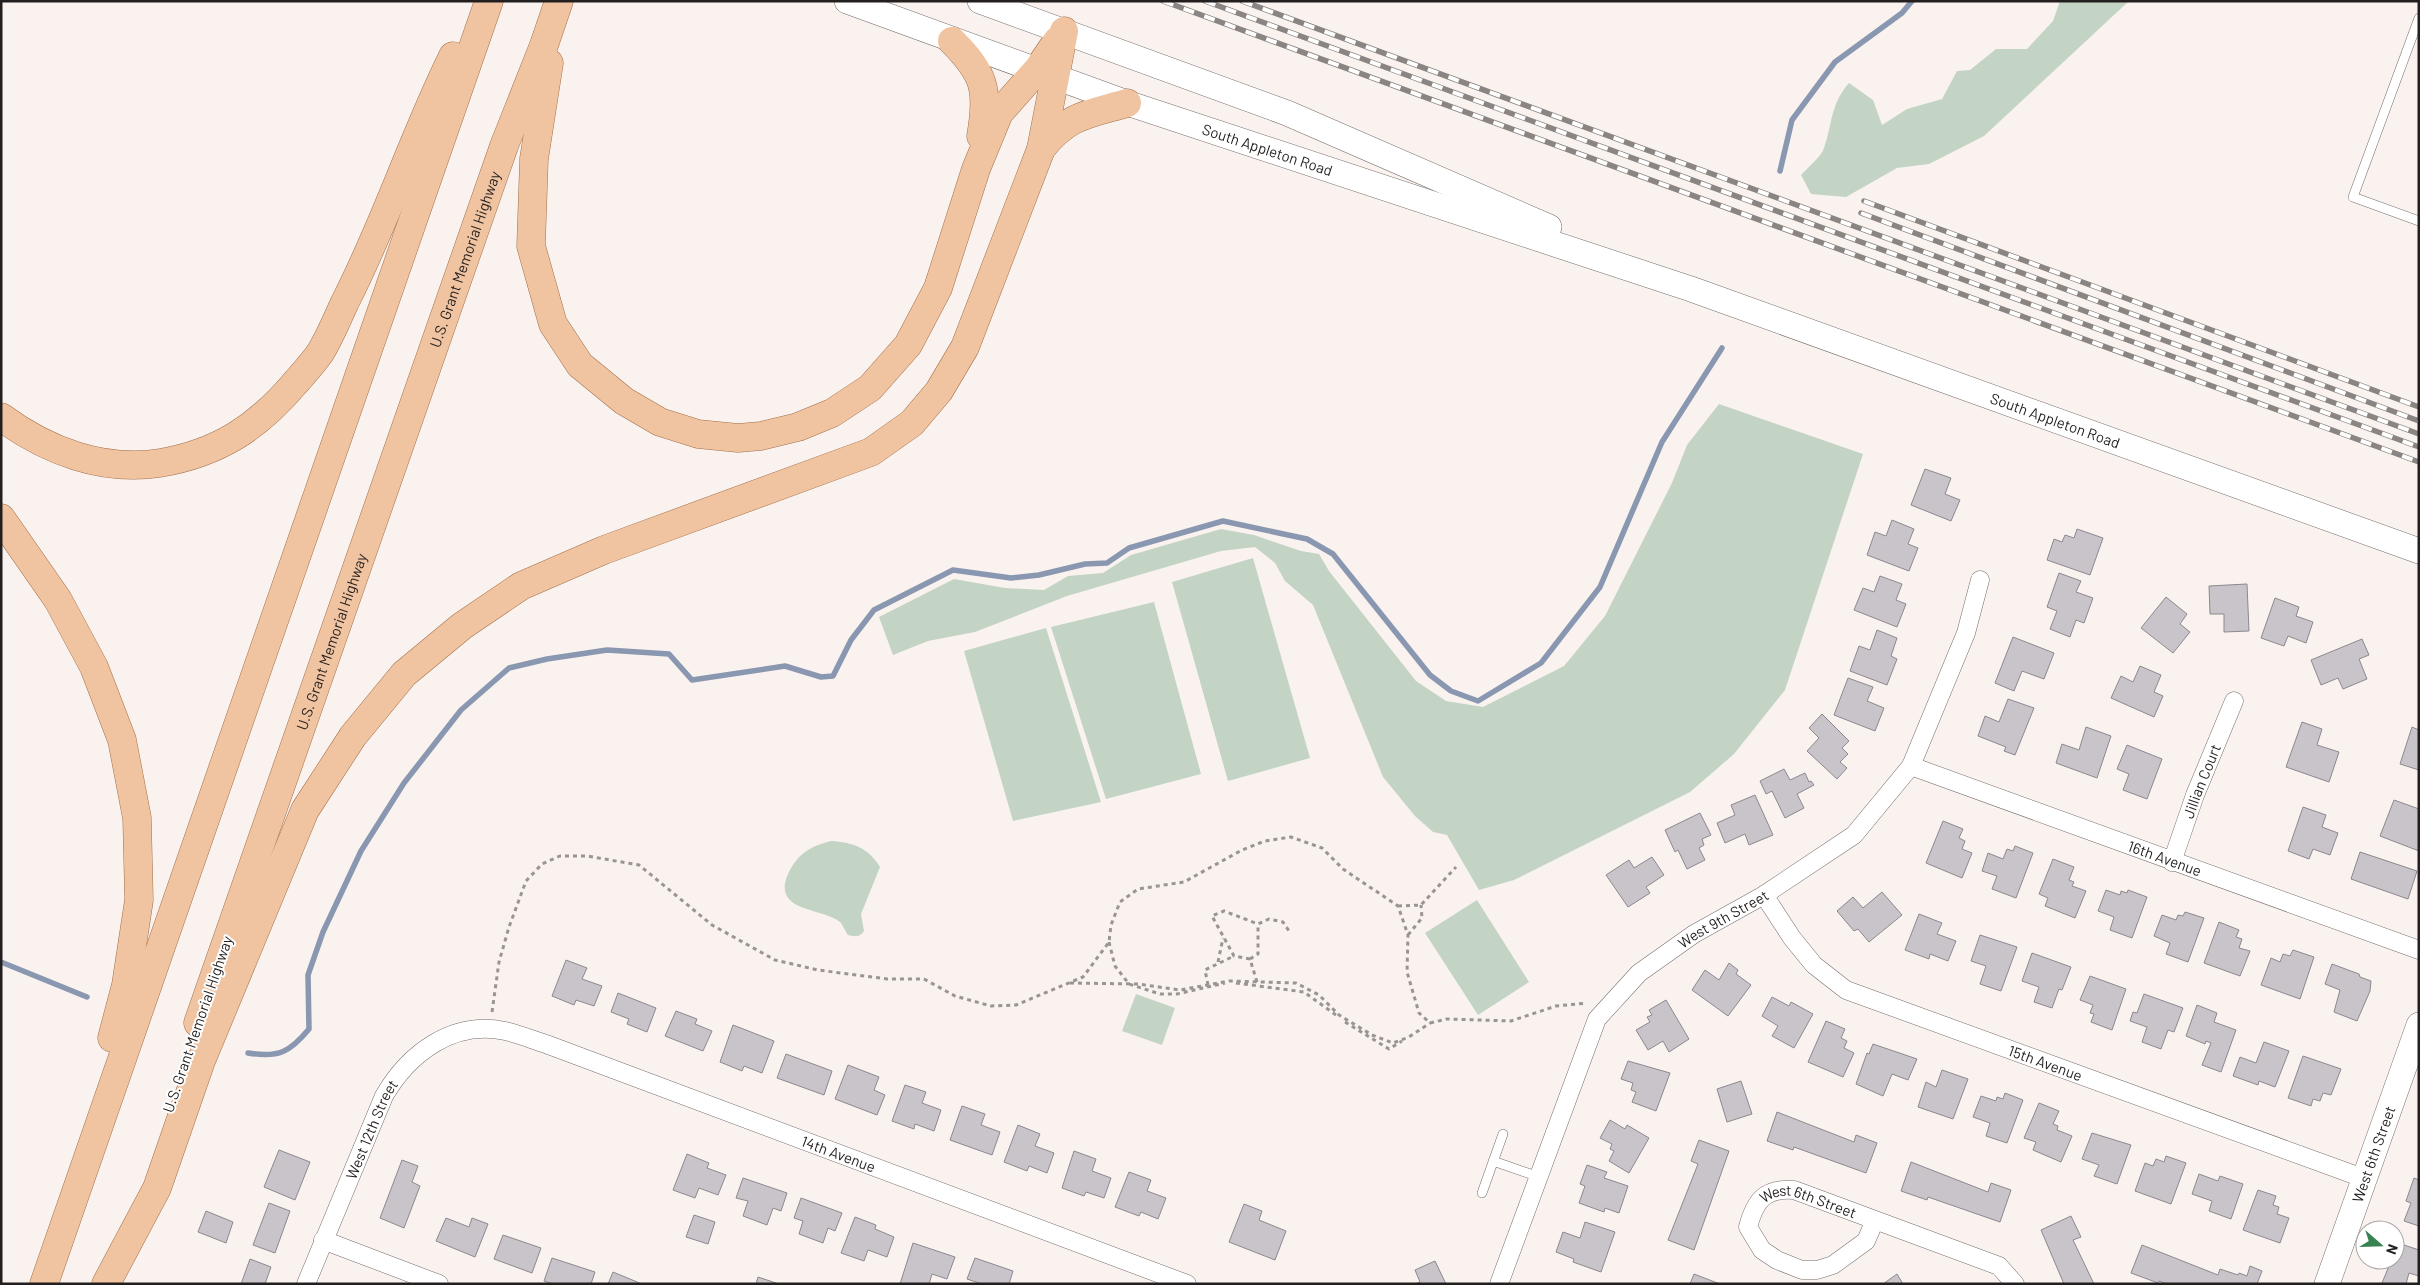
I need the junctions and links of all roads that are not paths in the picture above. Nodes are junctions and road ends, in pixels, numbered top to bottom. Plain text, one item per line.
1 (480, 1) edge
2 (489, 1) edge
3 (847, 1) edge
4 (980, 1) edge
5 (557, 7) edge
6 (2419, 18) edge
7 (2417, 30) edge
8 (1064, 31) junction
9 (952, 41) junction
10 (1047, 73) junction
11 (1127, 103) junction
12 (1041, 149) junction
13 (976, 169) junction
14 (2419, 221) edge
15 (1691, 289) junction
16 (1, 417) edge
17 (1, 518) edge
18 (2419, 551) edge
19 (1980, 580) dead end
20 (2234, 702) dead end
21 (1911, 766) junction
22 (2172, 862) junction
23 (1764, 895) junction
24 (2419, 950) edge
25 (2419, 1025) edge
26 (490, 1030) joint
27 (1503, 1134) dead end
28 (1493, 1161) junction
29 (1539, 1177) junction
30 (2363, 1178) junction
31 (1482, 1193) dead end
32 (1875, 1220) junction
33 (322, 1240) junction
34 (40, 1284) edge
35 (44, 1284) edge
36 (106, 1284) edge
37 (306, 1284) edge
38 (438, 1284) edge
39 (1187, 1284) edge
40 (1499, 1284) edge
41 (2015, 1284) edge
42 (2327, 1284) edge

1 - 16 main road
2 - 35 main road
3 - 9 main road, South Appleton Road
4 - 8 main road, South Appleton Road
5 - 13 main road
5 - 36 main road, U.S. Grant Memorial Highway
6 - 7 lane
7 - 14 lane
8 - 10 main road
8 - 15 main road, South Appleton Road
9 - 10 main road, South Appleton Road
9 - 13 main road
10 - 11 main road, South Appleton Road
10 - 12 main road
10 - 13 main road
11 - 12 main road
11 - 15 main road, South Appleton Road
12 - 36 main road
15 - 18 main road, South Appleton Road
17 - 34 main road
19 - 21 street, West 9th Street
20 - 22 street, Jillian Court
21 - 22 street, 16th Avenue
21 - 23 street, West 9th Street
22 - 24 street, 16th Avenue
23 - 29 street, West 9th Street
23 - 30 street, 15th Avenue
25 - 30 main road, West 6th Street
26 - 33 street, West 12th Street
26 - 39 street, 14th Avenue
27 - 28 lane
28 - 29 lane
28 - 31 lane
29 - 40 street, West 9th Street
30 - 42 main road, West 6th Street
32 - 32 street, West 6th Street
32 - 41 street, West 6th Street
33 - 37 street, West 12th Street
33 - 38 street

